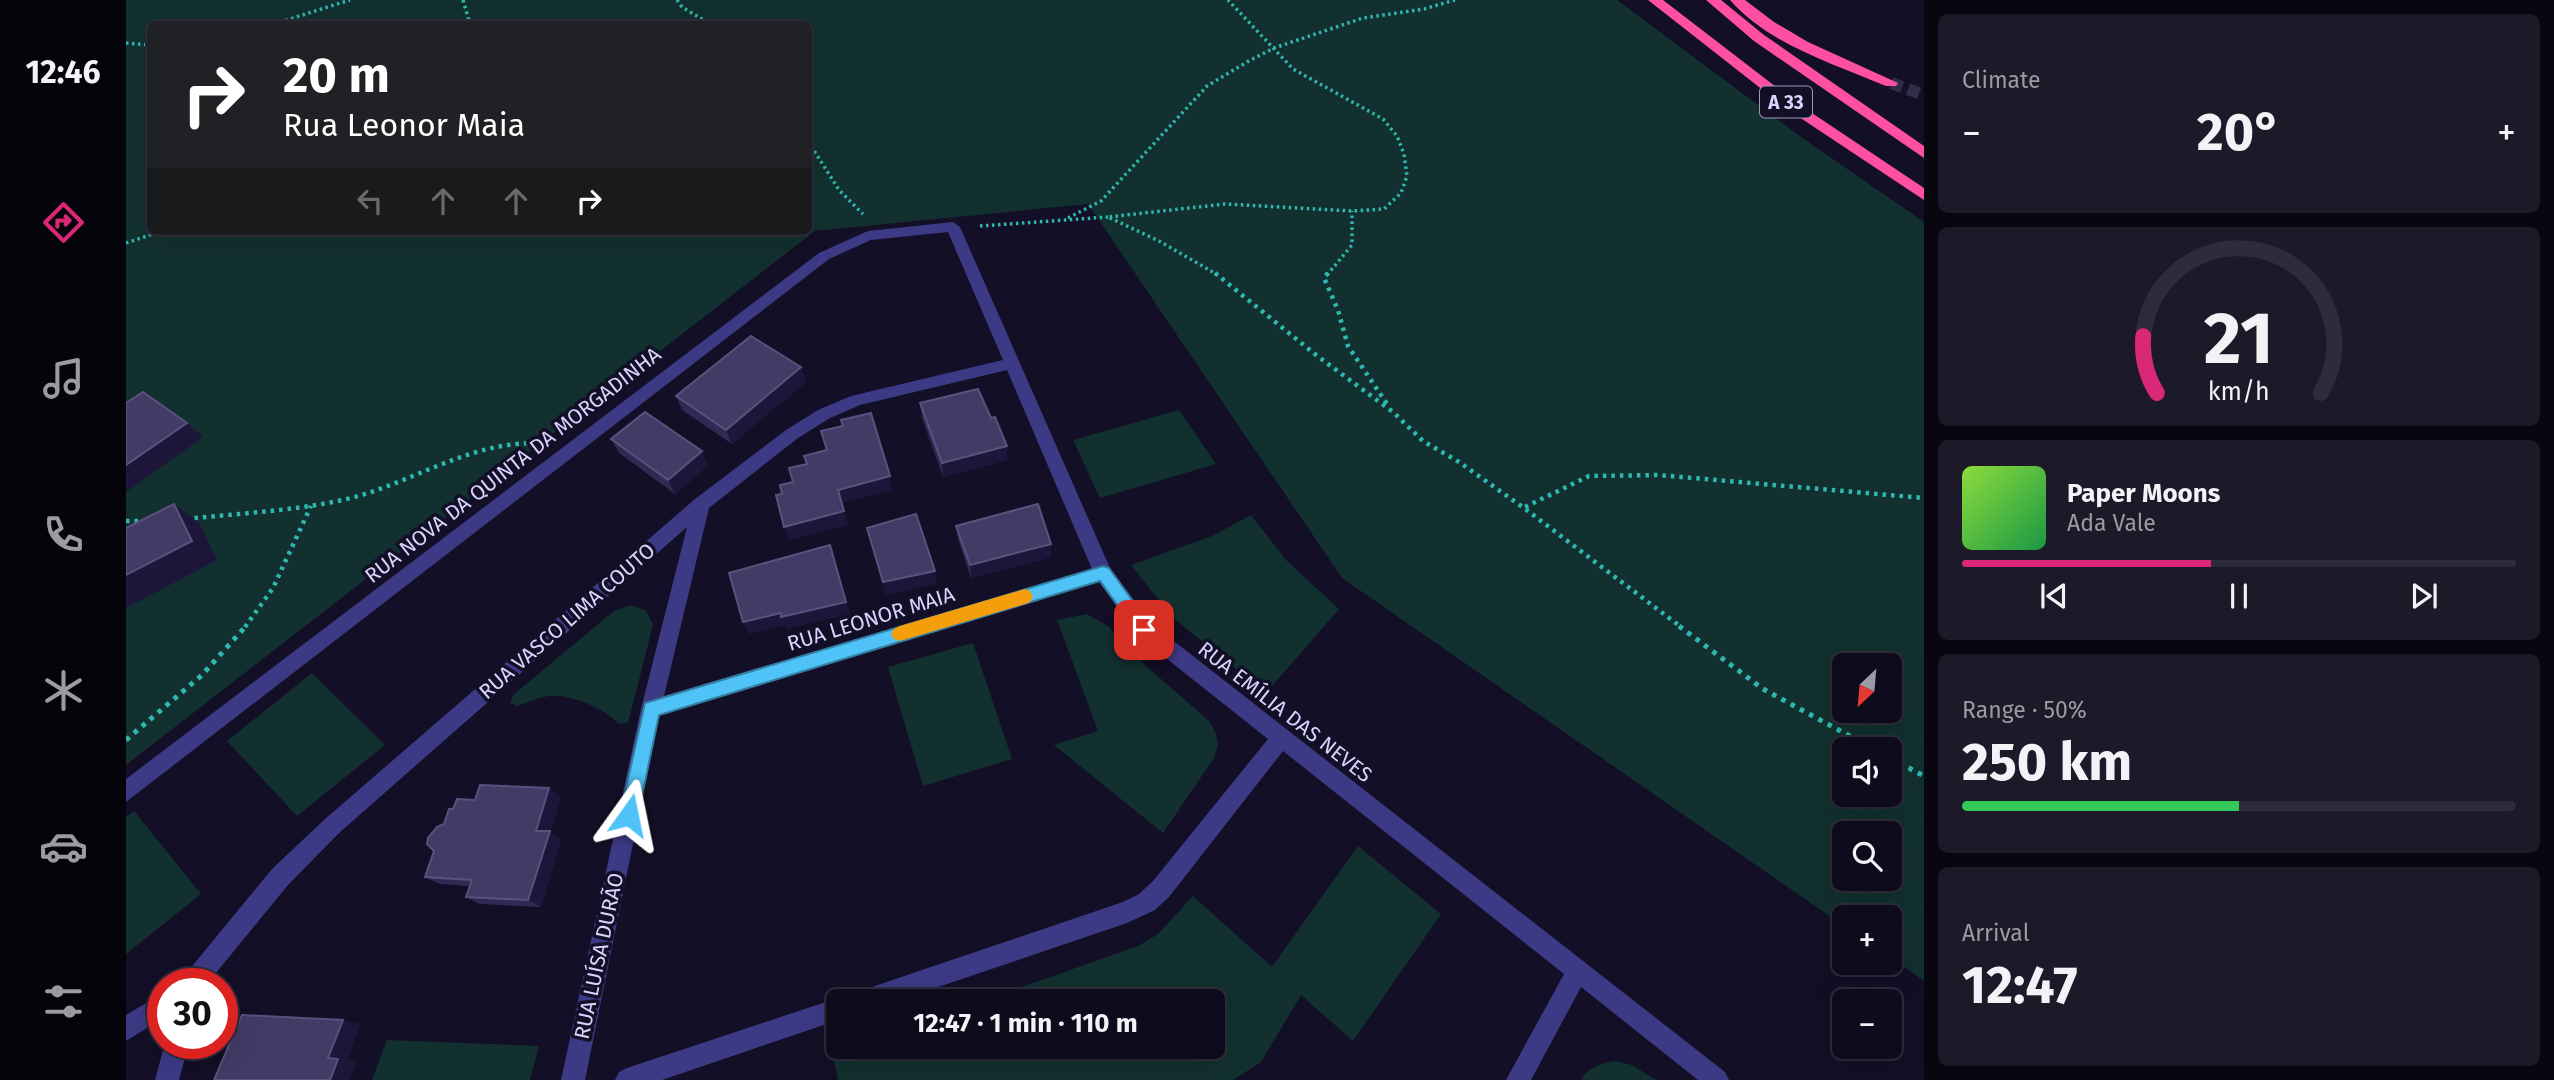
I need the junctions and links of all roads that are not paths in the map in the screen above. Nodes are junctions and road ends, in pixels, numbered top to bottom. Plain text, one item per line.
1 (1655, 0) edge
2 (1713, 0) edge
3 (1737, 0) edge
4 (1891, 83) tunnel mouth
5 (1924, 153) edge
6 (1924, 195) edge
7 (953, 227) joint
8 (1010, 364) junction
9 (701, 504) junction
10 (1103, 573) junction
11 (651, 709) junction
12 (1280, 738) junction
13 (126, 792) edge
14 (204, 968) edge
15 (1578, 971) junction
16 (898, 989) edge
17 (826, 1013) edge
18 (147, 1015) edge
19 (126, 1029) edge
20 (173, 1059) edge
21 (167, 1080) edge
22 (573, 1080) edge
23 (628, 1080) edge
24 (1517, 1080) edge
25 (1717, 1080) edge

1 - 6 highway, A 33
2 - 5 highway, A 33
3 - 4 highway
7 - 8 street, RUA EMÍLIA DAS NEVES
7 - 13 street, RUA NOVA DA QUINTA DA MORGADINHA
8 - 9 street, RUA VASCO LIMA COUTO
8 - 10 street, RUA EMÍLIA DAS NEVES
9 - 11 street, RUA LUÍSA DURÃO
9 - 14 street, RUA VASCO LIMA COUTO
10 - 11 street, RUA LEONOR MAIA
10 - 12 street, RUA EMÍLIA DAS NEVES
11 - 22 street, RUA LUÍSA DURÃO
12 - 15 street, RUA EMÍLIA DAS NEVES
12 - 16 street
15 - 24 street
15 - 25 street, RUA EMÍLIA DAS NEVES
17 - 23 street
18 - 19 street
20 - 21 street

